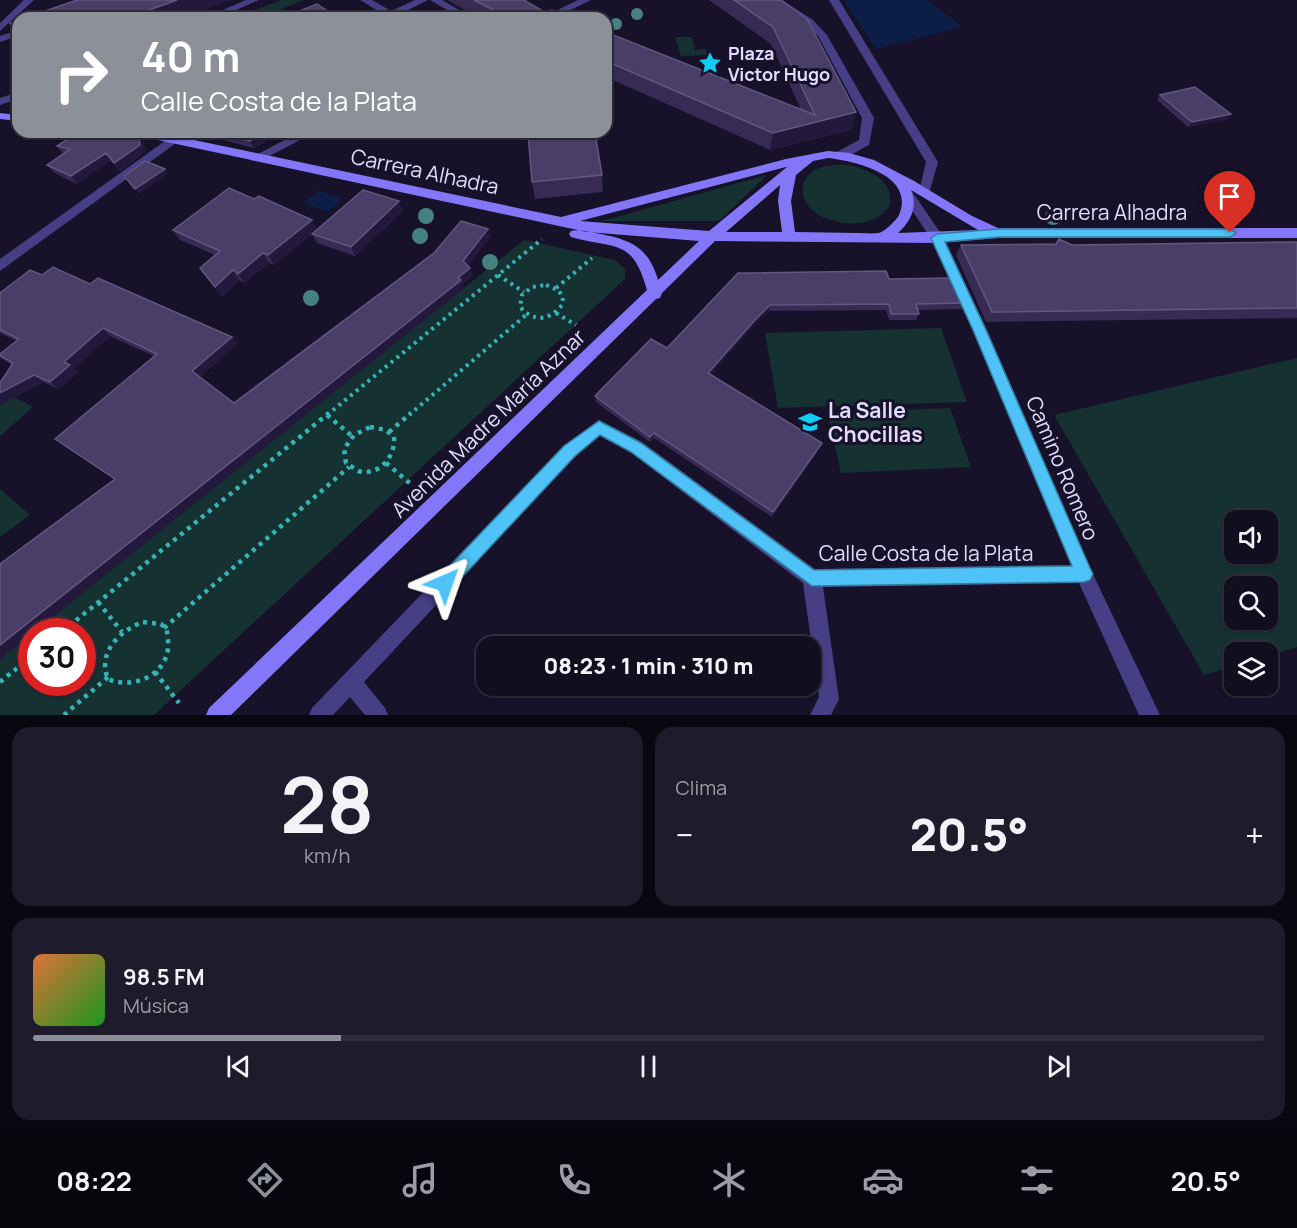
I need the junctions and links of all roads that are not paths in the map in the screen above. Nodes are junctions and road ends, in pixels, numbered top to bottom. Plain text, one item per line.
1 (29, 0) edge
2 (254, 0) edge
3 (365, 0) edge
4 (423, 0) edge
5 (435, 0) edge
6 (586, 0) edge
7 (775, 0) edge
8 (834, 0) edge
9 (17, 12) edge
10 (224, 12) edge
11 (383, 12) edge
12 (400, 12) edge
13 (457, 12) edge
14 (559, 12) edge
15 (12, 16) edge
16 (0, 28) edge
17 (164, 138) edge
18 (297, 138) edge
19 (172, 140) junction
20 (841, 155) junction
21 (256, 158) junction
22 (798, 164) junction
23 (893, 174) junction
24 (903, 187) junction
25 (925, 191) junction
26 (563, 221) junction
27 (999, 233) junction
28 (1297, 233) edge
29 (711, 237) junction
30 (790, 238) junction
31 (882, 238) junction
32 (937, 238) junction
33 (0, 266) edge
34 (655, 294) junction
35 (1084, 574) junction
36 (812, 578) junction
37 (351, 682) junction
38 (216, 715) edge
39 (320, 715) edge
40 (378, 715) edge
41 (820, 715) edge
42 (1150, 715) edge

1 - 9 street
2 - 10 street
3 - 11 street
4 - 12 street
5 - 13 street
6 - 14 street
7 - 20 street
8 - 25 street
15 - 16 street
17 - 19 street, Carrera Alhadra
18 - 21 street
19 - 21 street, Carrera Alhadra
19 - 33 street
20 - 22 street, Carrera Alhadra
20 - 23 street, Carrera Alhadra
21 - 26 street, Carrera Alhadra
22 - 26 street, Carrera Alhadra
22 - 29 street, Avenida Madre María Aznar
22 - 30 street
23 - 24 street, Carrera Alhadra
23 - 25 street, Carrera Alhadra
24 - 31 street
24 - 32 street, Camino Romero
25 - 27 street, Carrera Alhadra
26 - 29 street, Carrera Alhadra
26 - 34 street, Carrera Alhadra
27 - 28 street, Carrera Alhadra
27 - 32 street, Carrera Alhadra
29 - 30 street, Carrera Alhadra
29 - 34 street, Avenida Madre María Aznar
30 - 31 street, Carrera Alhadra
31 - 32 street, Carrera Alhadra
32 - 35 street, Camino Romero
34 - 38 street, Avenida Madre María Aznar
35 - 36 street, Calle Costa de la Plata
35 - 42 street, Camino Romero
36 - 37 street, Calle Costa de la Plata
36 - 41 street
37 - 39 street
37 - 40 street

